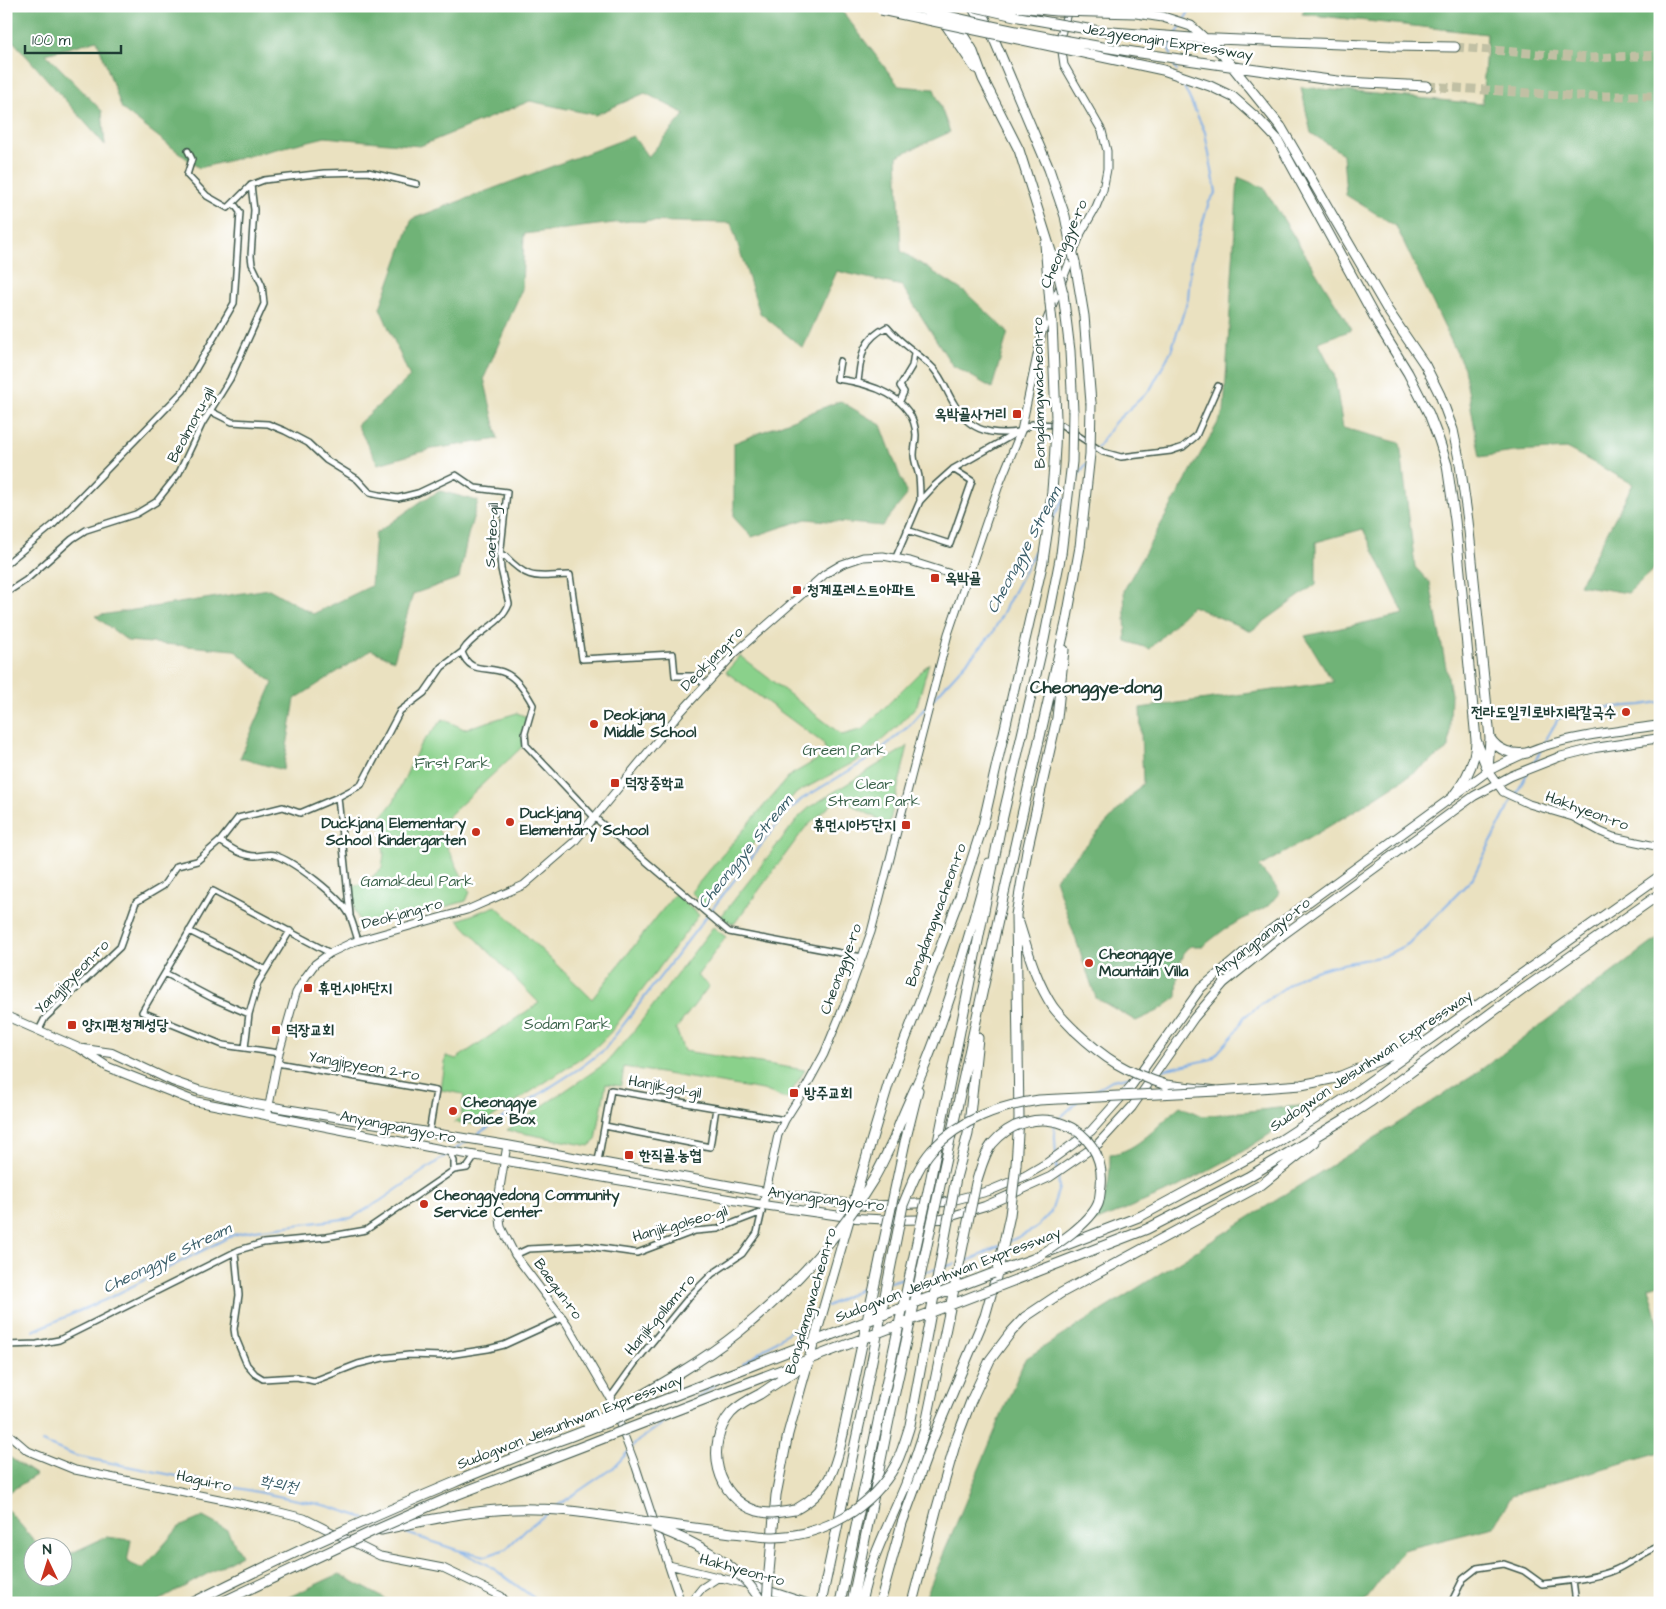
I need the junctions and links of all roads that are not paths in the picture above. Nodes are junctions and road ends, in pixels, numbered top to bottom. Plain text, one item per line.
1 (909, 6) edge
2 (933, 6) edge
3 (944, 6) edge
4 (972, 6) edge
5 (980, 6) edge
6 (1007, 6) edge
7 (1070, 6) edge
8 (877, 8) edge
9 (1455, 47) tunnel mouth
10 (1005, 65) junction
11 (983, 79) junction
12 (1427, 86) tunnel mouth
13 (188, 151) dead end
14 (417, 184) dead end
15 (251, 186) junction
16 (234, 204) junction
17 (1043, 224) junction
18 (914, 353) junction
19 (840, 361) dead end
20 (858, 382) junction
21 (1218, 386) dead end
22 (900, 402) junction
23 (210, 411) junction
24 (1059, 422) junction
25 (1021, 431) junction
26 (953, 469) junction
27 (920, 501) junction
28 (907, 530) junction
29 (500, 556) junction
30 (896, 557) junction
31 (6, 564) edge
32 (967, 579) junction
33 (6, 593) edge
34 (1066, 623) junction
35 (462, 652) junction
36 (706, 684) junction
37 (1660, 725) edge
38 (1490, 738) junction
39 (1660, 738) edge
40 (1476, 740) junction
41 (1530, 751) junction
42 (1488, 771) junction
43 (1496, 784) junction
44 (1454, 795) junction
45 (338, 798) junction
46 (594, 817) junction
47 (1001, 824) junction
48 (220, 841) junction
49 (1660, 847) edge
50 (1659, 876) edge
51 (1660, 894) edge
52 (350, 915) junction
53 (1016, 915) junction
54 (189, 931) junction
55 (290, 931) junction
56 (358, 940) junction
57 (330, 953) junction
58 (862, 957) junction
59 (266, 970) junction
60 (165, 973) junction
61 (983, 992) junction
62 (249, 1014) junction
63 (8, 1015) edge
64 (39, 1030) junction
65 (1432, 1038) junction
66 (245, 1048) junction
67 (81, 1049) junction
68 (279, 1053) junction
69 (277, 1063) junction
70 (924, 1068) junction
71 (1217, 1091) junction
72 (269, 1105) junction
73 (716, 1108) junction
74 (267, 1116) junction
75 (785, 1120) junction
76 (1343, 1120) junction
77 (604, 1126) junction
78 (429, 1133) junction
79 (507, 1145) junction
80 (449, 1150) junction
81 (475, 1155) junction
82 (504, 1160) junction
83 (598, 1161) junction
84 (454, 1170) junction
85 (765, 1192) junction
86 (762, 1209) junction
87 (235, 1252) junction
88 (516, 1255) junction
89 (1036, 1257) junction
90 (563, 1318) junction
91 (6, 1345) edge
92 (828, 1351) junction
93 (610, 1398) junction
94 (6, 1432) edge
95 (558, 1441) junction
96 (641, 1521) junction
97 (371, 1532) junction
98 (1660, 1546) edge
99 (669, 1565) junction
100 (719, 1577) junction
101 (1573, 1580) junction
102 (852, 1600) edge
103 (192, 1603) edge
104 (220, 1603) edge
105 (507, 1603) edge
106 (681, 1603) edge
107 (690, 1603) edge
108 (762, 1603) edge
109 (767, 1603) edge
110 (808, 1603) edge
111 (820, 1603) edge
112 (840, 1603) edge
113 (861, 1603) edge
114 (880, 1603) edge
115 (912, 1603) edge
116 (1451, 1603) edge
117 (1576, 1603) edge

1 - 12 highway, Je2gyeongin Expressway, bridge
2 - 11 highway, Bongdamgwacheon-ro
3 - 11 highway, Bongdamgwacheon-ro
4 - 9 highway, Je2gyeongin Expressway, bridge
4 - 10 highway
5 - 10 highway
6 - 38 highway, bridge
7 - 25 street, Cheonggye-ro
8 - 40 highway, bridge
10 - 34 highway, bridge
11 - 17 highway, Bongdamgwacheon-ro
13 - 16 street
14 - 15 street
15 - 16 street
15 - 23 street, Beolmoru-gil
16 - 31 street
17 - 24 highway, Bongdamgwacheon-ro, bridge
17 - 47 highway, Bongdamgwacheon-ro, bridge
18 - 20 street
18 - 22 street
18 - 25 street
19 - 20 street
20 - 22 street
21 - 24 street, bridge
22 - 27 street
23 - 29 street, Saeteo-gil
23 - 33 street, Beolmoru-gil
24 - 25 street
24 - 109 highway, Bongdamgwacheon-ro, bridge
25 - 26 street
25 - 32 street, Cheonggye-ro
26 - 27 street
26 - 28 street
27 - 28 street
28 - 30 street
29 - 35 street, Saeteo-gil
29 - 36 street
30 - 32 street, Deokjang-ro
30 - 36 street, Deokjang-ro
32 - 58 street, Cheonggye-ro
34 - 53 highway
34 - 61 highway
35 - 45 street, Saeteo-gil
35 - 46 street
36 - 46 street, Deokjang-ro
37 - 41 main road, Anyangpangyo-ro
38 - 41 highway
38 - 42 highway
39 - 43 main road, Anyangpangyo-ro
40 - 42 highway
40 - 44 highway
41 - 42 main road, Anyangpangyo-ro
42 - 43 street, Hakhyeon-ro
42 - 44 main road, Anyangpangyo-ro
43 - 49 street, Hakhyeon-ro
43 - 86 main road, Anyangpangyo-ro
44 - 85 main road, Anyangpangyo-ro
45 - 48 street, Yangjipyeon-ro
45 - 52 street
46 - 56 street, Deokjang-ro
46 - 58 street
47 - 70 highway
47 - 112 highway, Bongdamgwacheon-ro, bridge
48 - 52 street
48 - 64 street, Yangjipyeon-ro
50 - 65 highway, Sudogwon Je1sunhwan Expressway
51 - 76 highway, Sudogwon Je1sunhwan Expressway
52 - 56 street
53 - 71 highway, bridge
53 - 114 highway, bridge
54 - 55 street
54 - 59 street
54 - 60 street
55 - 57 street
55 - 59 street
56 - 57 street, Deokjang-ro
57 - 68 street, Deokjang-ro
58 - 75 street, Cheonggye-ro
59 - 62 street
60 - 62 street
60 - 66 street
61 - 96 highway, bridge
61 - 102 highway, bridge
62 - 66 street
63 - 64 main road, Anyangpangyo-ro
64 - 67 main road, Anyangpangyo-ro
65 - 71 highway
65 - 89 highway, Sudogwon Je1sunhwan Expressway, bridge
66 - 68 street
67 - 72 main road, Anyangpangyo-ro
67 - 74 main road, Anyangpangyo-ro
68 - 69 street, Deokjang-ro
69 - 72 street, Deokjang-ro
69 - 78 street, Yangjipyeon 2-ro
70 - 92 highway, bridge
70 - 95 highway, bridge
71 - 111 highway, bridge
72 - 74 street, Deokjang-ro
72 - 78 main road, Anyangpangyo-ro
73 - 75 street, Hanjikgol-gil
73 - 77 street, Hanjikgol-gil
73 - 77 street
74 - 80 main road, Anyangpangyo-ro
75 - 85 street, Cheonggye-ro
76 - 92 highway, Sudogwon Je1sunhwan Expressway, bridge
76 - 115 highway
77 - 83 street, Hanjikgol-gil
78 - 79 main road, Anyangpangyo-ro
79 - 82 street, Baegun-ro
79 - 83 main road, Anyangpangyo-ro
80 - 81 main road, Anyangpangyo-ro
80 - 84 street
81 - 82 main road, Anyangpangyo-ro
81 - 84 street
82 - 86 main road, Anyangpangyo-ro
82 - 88 street, Baegun-ro
83 - 85 main road, Anyangpangyo-ro
84 - 87 street
85 - 86 street, Cheonggye-ro
86 - 88 street, Hanjikgolseo-gil
86 - 93 street, Hanjikgollam-ro
87 - 90 street
87 - 91 street
88 - 90 street, Baegun-ro
89 - 95 highway, Sudogwon Je1sunhwan Expressway, bridge
89 - 113 highway, bridge
90 - 93 street, Baegun-ro
92 - 97 highway, Sudogwon Je1sunhwan Expressway, bridge
93 - 99 street, Baegun-ro
94 - 105 street, Hagui-ro
95 - 103 highway, Sudogwon Je1sunhwan Expressway, bridge
96 - 97 highway, bridge
96 - 108 highway, bridge
97 - 104 highway, Sudogwon Je1sunhwan Expressway, bridge
98 - 101 street
99 - 100 street, Hakhyeon-ro
99 - 106 street
100 - 107 street
100 - 110 street, Hakhyeon-ro
101 - 116 street
101 - 117 street

